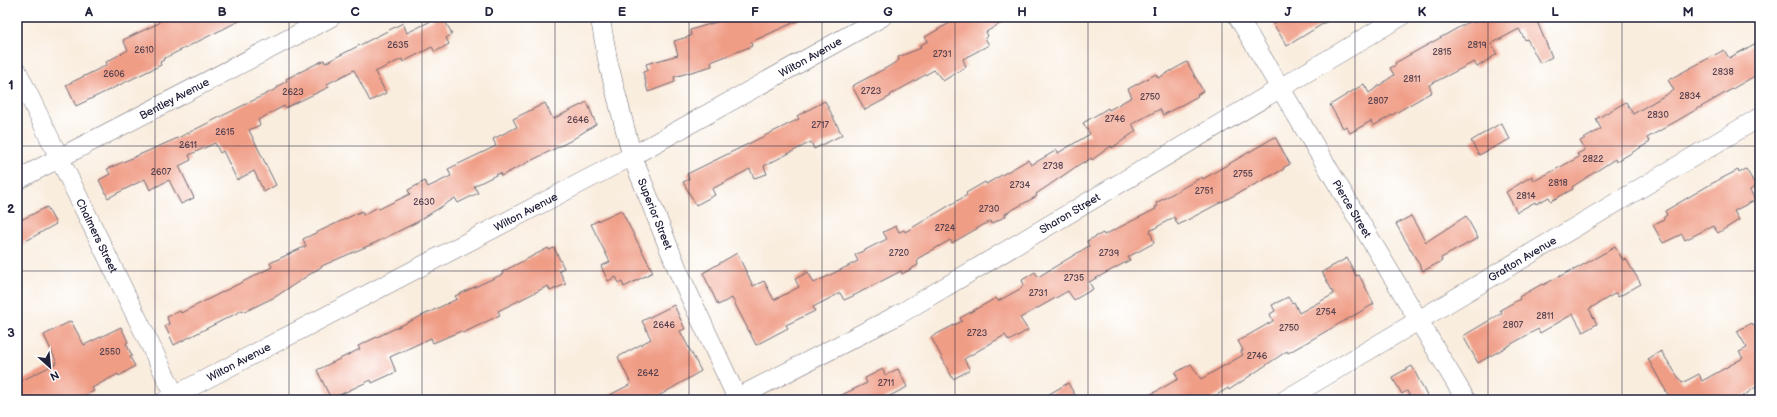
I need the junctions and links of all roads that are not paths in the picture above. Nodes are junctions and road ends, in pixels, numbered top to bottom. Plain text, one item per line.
1 (331, 17) edge
2 (600, 17) edge
3 (882, 17) edge
4 (1238, 17) edge
5 (1400, 17) edge
6 (17, 71) edge
7 (1280, 88) junction
8 (1760, 117) edge
9 (632, 156) junction
10 (59, 158) junction
11 (17, 180) edge
12 (1419, 321) junction
13 (172, 398) edge
14 (736, 399) edge
15 (1285, 400) edge
16 (1466, 400) edge

1 - 10 street, Bentley Avenue
2 - 9 street, Superior Street
3 - 9 street, Wilton Avenue
4 - 7 street, Pierce Street
5 - 7 street, Sharon Street
6 - 10 street, Chalmers Street
7 - 12 street, Pierce Street
7 - 14 street, Sharon Street
8 - 12 street, Grafton Avenue
9 - 13 street, Wilton Avenue
9 - 14 street, Superior Street
10 - 11 street, Bentley Avenue
10 - 13 street, Chalmers Street
12 - 15 street, Grafton Avenue
12 - 16 street, Pierce Street

